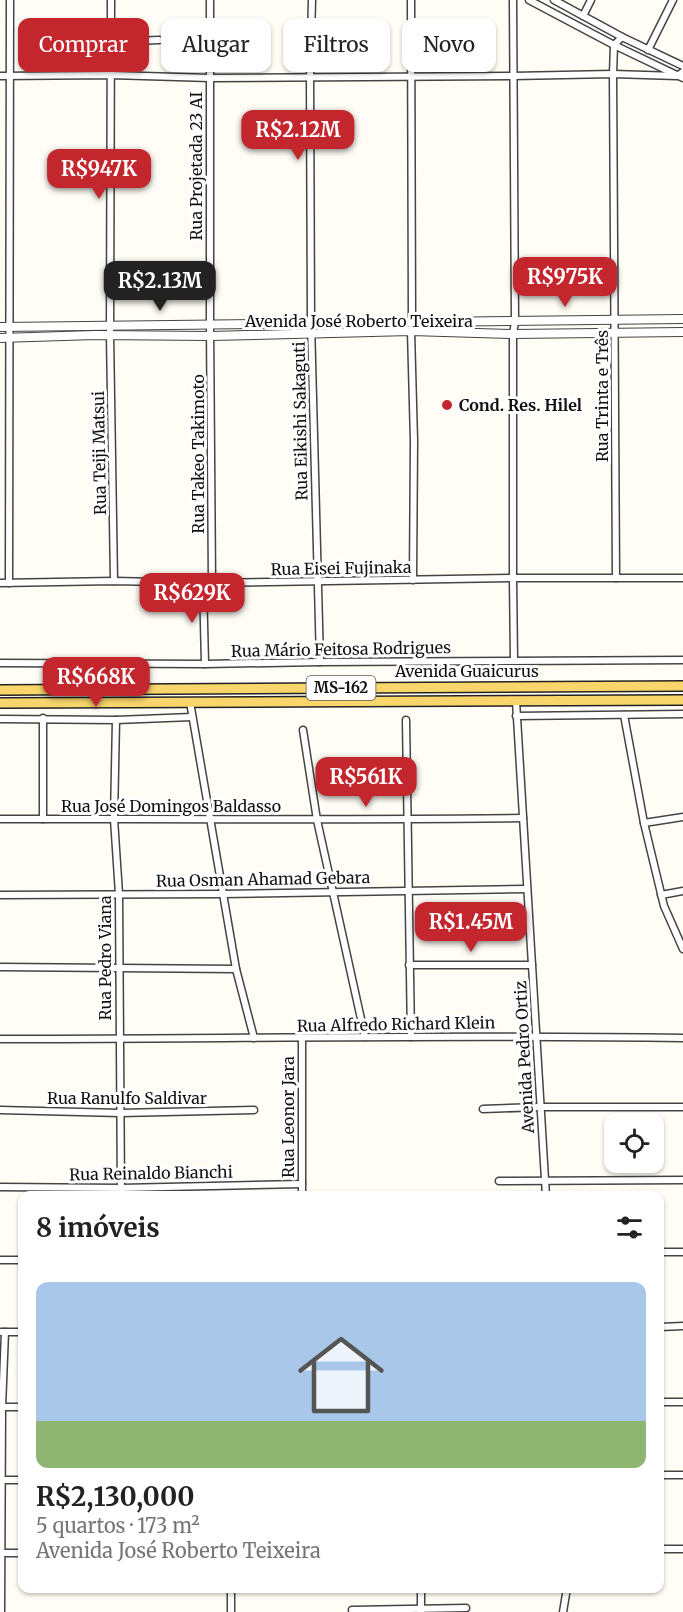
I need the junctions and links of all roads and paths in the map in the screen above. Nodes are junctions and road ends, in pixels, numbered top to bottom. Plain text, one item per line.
1 (10, 0) edge
2 (111, 0) edge
3 (210, 0) edge
4 (312, 0) edge
5 (411, 0) edge
6 (513, 0) edge
7 (529, 0) edge
8 (554, 0) edge
9 (591, 0) edge
10 (673, 0) edge
11 (583, 16) junction
12 (111, 18) edge
13 (622, 37) junction
14 (149, 40) edge
15 (159, 40) dead end
16 (614, 45) junction
17 (648, 50) junction
18 (683, 66) edge
19 (613, 74) junction
20 (111, 75) junction
21 (681, 75) edge
22 (0, 76) edge
23 (10, 76) junction
24 (412, 76) junction
25 (513, 76) junction
26 (310, 77) junction
27 (210, 78) junction
28 (683, 319) edge
29 (616, 320) junction
30 (515, 322) junction
31 (311, 323) junction
32 (111, 325) junction
33 (210, 325) junction
34 (0, 327) edge
35 (10, 327) junction
36 (411, 327) junction
37 (683, 332) edge
38 (616, 333) junction
39 (312, 334) junction
40 (513, 334) junction
41 (110, 335) junction
42 (211, 336) junction
43 (0, 338) edge
44 (10, 338) junction
45 (513, 578) junction
46 (616, 578) junction
47 (683, 578) edge
48 (413, 580) junction
49 (114, 581) junction
50 (316, 582) junction
51 (0, 583) edge
52 (203, 583) junction
53 (212, 583) junction
54 (9, 584) junction
55 (683, 660) edge
56 (514, 661) junction
57 (320, 662) junction
58 (0, 663) edge
59 (206, 664) junction
60 (683, 686) edge
61 (0, 690) edge
62 (683, 700) edge
63 (516, 701) junction
64 (190, 702) junction
65 (0, 703) edge
66 (683, 714) edge
67 (624, 715) junction
68 (516, 716) junction
69 (192, 717) junction
70 (43, 718) junction
71 (0, 719) edge
72 (116, 720) junction
73 (406, 720) dead end
74 (303, 730) dead end
75 (683, 817) edge
76 (210, 818) junction
77 (523, 818) junction
78 (0, 819) edge
79 (43, 819) junction
80 (114, 819) junction
81 (407, 819) junction
82 (317, 820) junction
83 (644, 823) junction
84 (527, 888) junction
85 (408, 891) junction
86 (683, 891) edge
87 (332, 892) junction
88 (118, 894) junction
89 (222, 894) junction
90 (0, 895) edge
91 (661, 895) junction
92 (683, 949) edge
93 (409, 965) junction
94 (532, 965) junction
95 (119, 967) junction
96 (0, 968) edge
97 (236, 969) junction
98 (536, 1035) junction
99 (365, 1037) junction
100 (411, 1037) junction
101 (254, 1038) junction
102 (302, 1038) junction
103 (683, 1038) edge
104 (0, 1039) edge
105 (119, 1039) junction
106 (540, 1107) junction
107 (683, 1107) edge
108 (483, 1109) dead end
109 (0, 1110) edge
110 (254, 1110) dead end
111 (120, 1113) junction
112 (683, 1180) edge
113 (499, 1181) dead end
114 (545, 1181) junction
115 (302, 1184) junction
116 (0, 1187) edge
117 (97, 1191) edge
118 (121, 1191) edge
119 (144, 1191) edge
120 (302, 1191) edge
121 (546, 1191) edge
122 (664, 1252) edge
123 (683, 1252) edge
124 (0, 1260) edge
125 (18, 1260) edge
126 (683, 1326) edge
127 (664, 1327) edge
128 (2, 1332) edge
129 (18, 1332) edge
130 (664, 1402) edge
131 (683, 1402) edge
132 (1, 1407) edge
133 (18, 1407) edge
134 (664, 1475) edge
135 (683, 1475) edge
136 (1, 1480) edge
137 (18, 1480) edge
138 (664, 1549) edge
139 (683, 1549) edge
140 (1, 1552) edge
141 (18, 1553) edge
142 (231, 1593) edge
143 (421, 1593) edge
144 (566, 1593) edge
145 (466, 1608) dead end
146 (352, 1610) dead end
147 (421, 1610) edge
148 (1, 1612) edge
149 (231, 1612) edge
150 (563, 1612) edge

1 - 23 street
2 - 12 street, Rua Teiji Matsui
3 - 27 street, Rua Projetada 23 AI
4 - 26 street, Rua Eikishi Sakaguti
5 - 24 street
6 - 25 street
7 - 16 street
8 - 11 street
9 - 11 street
10 - 17 street
11 - 13 street
13 - 16 street
13 - 17 street
14 - 15 street
16 - 19 street, Rua Trinta e Três
16 - 21 street
17 - 18 street
19 - 21 street
19 - 25 street
19 - 29 street, Rua Trinta e Três
20 - 23 street
20 - 27 street
20 - 32 street, Rua Teiji Matsui
22 - 23 street
23 - 35 street
24 - 25 street
24 - 26 street
24 - 36 street
25 - 30 street
26 - 27 street
26 - 31 street, Rua Eikishi Sakaguti
27 - 33 street, Rua Projetada 23 AI
28 - 29 street, Avenida José Roberto Teixeira
29 - 30 street, Avenida José Roberto Teixeira
29 - 38 street, Rua Trinta e Três
30 - 36 street, Avenida José Roberto Teixeira
30 - 40 street
31 - 33 street, Avenida José Roberto Teixeira
31 - 36 street, Avenida José Roberto Teixeira
31 - 39 street, Rua Eikishi Sakaguti
32 - 33 street, Avenida José Roberto Teixeira
32 - 35 street, Avenida José Roberto Teixeira
32 - 41 street, Rua Teiji Matsui
33 - 42 street, Rua Takeo Takimoto
34 - 35 street, Avenida José Roberto Teixeira
35 - 44 street
36 - 39 street, Avenida José Roberto Teixeira
36 - 40 street, Avenida José Roberto Teixeira
36 - 48 street
37 - 38 street, Avenida José Roberto Teixeira
38 - 40 street, Avenida José Roberto Teixeira
38 - 46 street, Rua Trinta e Três
39 - 42 street, Avenida José Roberto Teixeira
39 - 50 street, Rua Eikishi Sakaguti
40 - 45 street
41 - 42 street, Avenida José Roberto Teixeira
41 - 44 street, Avenida José Roberto Teixeira
41 - 49 street, Rua Teiji Matsui
42 - 53 street, Rua Takeo Takimoto
43 - 44 street, Avenida José Roberto Teixeira
44 - 54 street
45 - 46 street, Rua Eisei Fujinaka
45 - 48 street, Rua Eisei Fujinaka
45 - 56 street
46 - 47 street, Rua Eisei Fujinaka
48 - 50 street, Rua Eisei Fujinaka
49 - 52 street, Rua Eisei Fujinaka
49 - 54 street, Rua Eisei Fujinaka
50 - 53 street, Rua Eisei Fujinaka
50 - 57 street, Rua Eikishi Sakaguti
51 - 54 street, Rua Eisei Fujinaka
52 - 53 street, Rua Eisei Fujinaka
52 - 59 street
55 - 56 street, Rua Mário Feitosa Rodrigues
56 - 57 street, Rua Mário Feitosa Rodrigues
57 - 59 street, Rua Mário Feitosa Rodrigues
58 - 59 street, Rua Mário Feitosa Rodrigues
60 - 61 main road, Avenida Guaicurus / MS-162
62 - 63 main road, Avenida Guaicurus / MS-162
63 - 64 main road, Avenida Guaicurus / MS-162
63 - 68 street, Avenida Pedro Ortiz
64 - 65 main road, Avenida Guaicurus / MS-162
64 - 69 street
66 - 67 street
67 - 68 street
67 - 83 street
68 - 77 street, Avenida Pedro Ortiz
69 - 72 street
69 - 76 street
70 - 71 street
70 - 72 street
70 - 79 street
72 - 80 street, Rua Pedro Viana
73 - 81 street
74 - 82 street
75 - 83 street
76 - 80 street, Rua José Domingos Baldasso
76 - 82 street, Rua José Domingos Baldasso
76 - 89 street
77 - 81 street, Rua José Domingos Baldasso
77 - 84 street, Avenida Pedro Ortiz
78 - 79 street, Rua José Domingos Baldasso
79 - 80 street, Rua José Domingos Baldasso
80 - 88 street, Rua Pedro Viana
81 - 82 street, Rua José Domingos Baldasso
81 - 85 street
82 - 87 street
83 - 91 street
84 - 85 street, Rua Osman Ahamad Gebara
84 - 94 street, Avenida Pedro Ortiz
85 - 87 street, Rua Osman Ahamad Gebara
85 - 93 street
86 - 91 street
87 - 89 street, Rua Osman Ahamad Gebara
87 - 99 street
88 - 89 street, Rua Osman Ahamad Gebara
88 - 90 street, Rua Osman Ahamad Gebara
88 - 95 street, Rua Pedro Viana
89 - 97 street
91 - 92 street
93 - 94 street
93 - 100 street
94 - 98 street, Avenida Pedro Ortiz
95 - 96 street
95 - 97 street
95 - 105 street, Rua Pedro Viana
97 - 101 street
98 - 100 street, Rua Alfredo Richard Klein
98 - 103 street, Rua Alfredo Richard Klein
98 - 106 street, Avenida Pedro Ortiz
99 - 100 street, Rua Alfredo Richard Klein
99 - 102 street, Rua Alfredo Richard Klein
101 - 102 street, Rua Alfredo Richard Klein
101 - 105 street, Rua Alfredo Richard Klein
102 - 115 street, Rua Leonor Jara
104 - 105 street
105 - 111 street, Rua Pedro Viana
106 - 107 street
106 - 108 street
106 - 114 street, Avenida Pedro Ortiz
109 - 111 street, Rua Ranulfo Saldivar
110 - 111 street, Rua Ranulfo Saldivar
111 - 118 street, Rua Pedro Viana
112 - 114 street
113 - 114 street
114 - 121 street, Avenida Pedro Ortiz
115 - 119 street, Rua Reinaldo Bianchi
115 - 120 street, Rua Leonor Jara
116 - 117 street, Rua Reinaldo Bianchi
122 - 123 street
124 - 125 street
126 - 127 street
128 - 129 street
128 - 132 street
130 - 131 street
132 - 133 street
132 - 136 street
134 - 135 street
136 - 137 street
136 - 140 street
138 - 139 street
140 - 141 street
140 - 148 street
142 - 149 street
143 - 147 street
144 - 150 street
145 - 147 street
146 - 147 street

